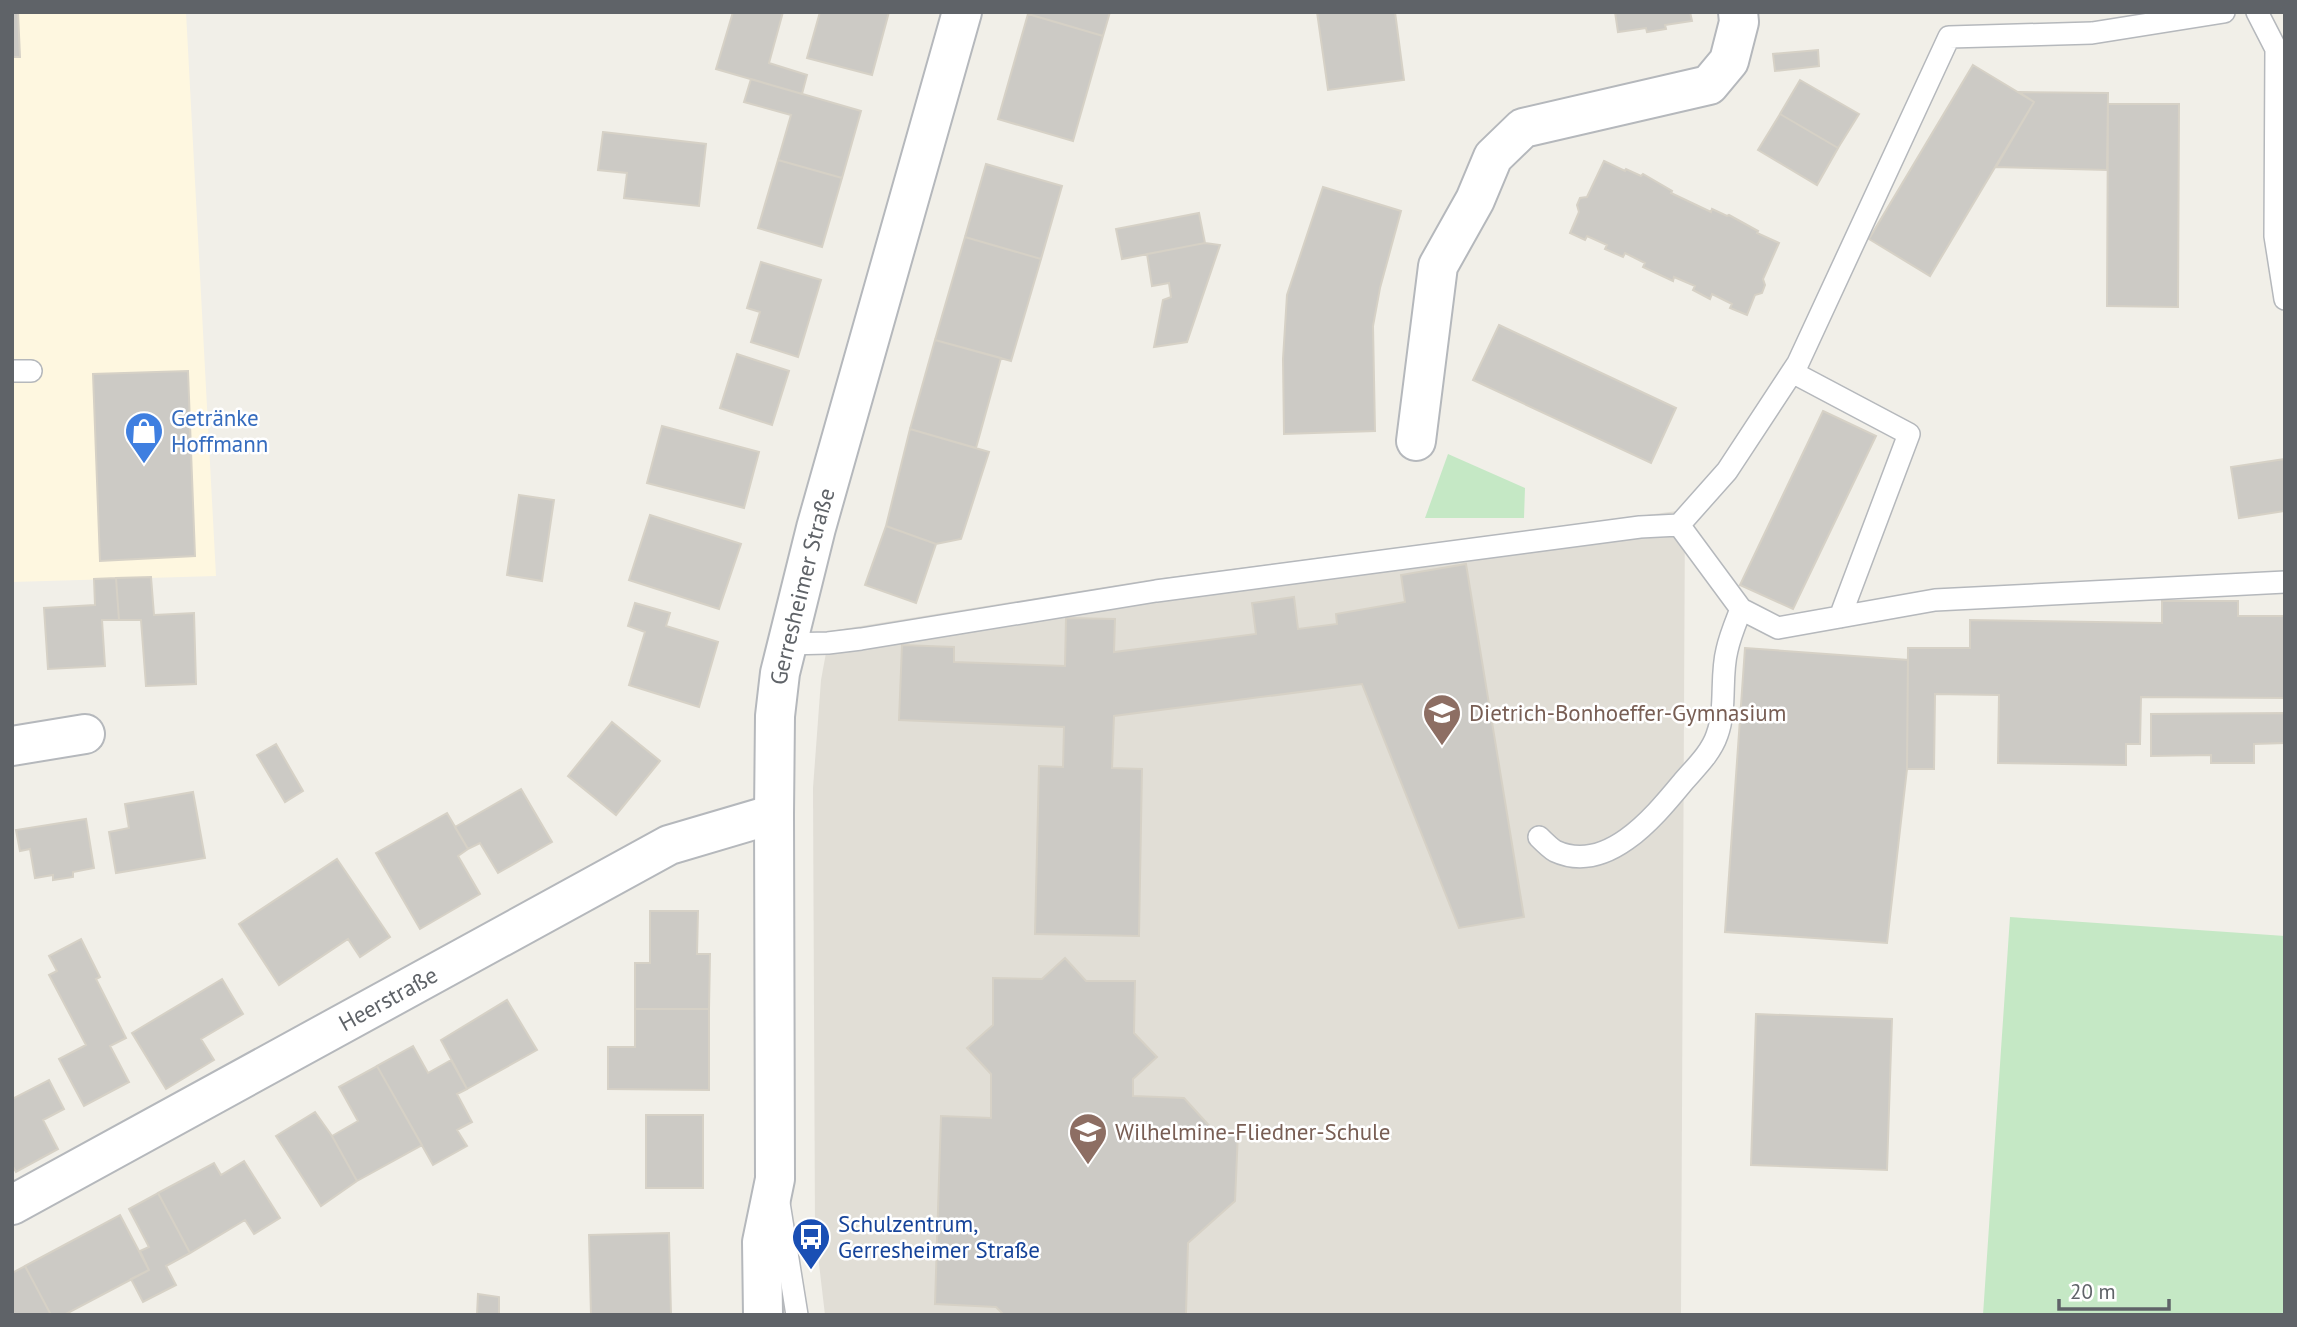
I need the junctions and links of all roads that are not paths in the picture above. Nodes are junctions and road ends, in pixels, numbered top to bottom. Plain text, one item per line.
1 (962, 12) edge
2 (1738, 12) edge
3 (2224, 12) edge
4 (2257, 12) edge
5 (2285, 299) edge
6 (1792, 372) junction
7 (1416, 441) dead end
8 (1679, 525) junction
9 (2285, 582) edge
10 (1741, 609) junction
11 (1840, 617) junction
12 (786, 643) junction
13 (85, 734) dead end
14 (12, 746) edge
15 (774, 814) junction
16 (1539, 837) dead end
17 (775, 1179) junction
18 (12, 1205) edge
19 (763, 1315) edge
20 (797, 1315) edge

1 - 12 street, Gerresheimer Straße
2 - 7 street
3 - 6 lane
4 - 5 lane
6 - 8 lane
6 - 11 lane
8 - 10 lane
8 - 12 lane
9 - 11 lane
10 - 11 lane
10 - 16 lane
12 - 15 street, Gerresheimer Straße
13 - 14 street
15 - 17 street, Gerresheimer Straße
15 - 18 street, Heerstraße
17 - 19 street, Gerresheimer Straße
17 - 20 lane, Gerresheimer Straße

